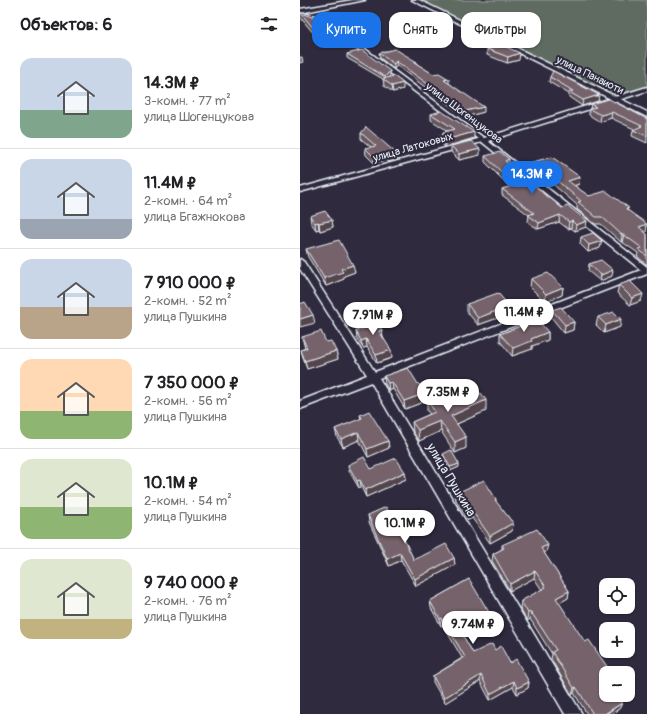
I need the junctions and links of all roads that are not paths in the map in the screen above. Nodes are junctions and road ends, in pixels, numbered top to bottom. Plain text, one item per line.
1 (362, 0) edge
2 (415, 0) edge
3 (300, 12) edge
4 (647, 89) edge
5 (614, 99) junction
6 (647, 116) edge
7 (483, 140) junction
8 (300, 190) edge
9 (300, 262) edge
10 (647, 271) edge
11 (373, 377) junction
12 (300, 405) edge
13 (574, 714) edge

1 - 3 street
2 - 5 street, улица Панаиоти
3 - 7 street, улица Шогенцукова
4 - 5 street, улица Латоковых
5 - 6 street, улица Панаиоти
5 - 7 street, улица Латоковых
7 - 8 street, улица Латоковых
7 - 10 street, улица Шогенцукова
9 - 11 street, улица Пушкина
10 - 11 street
11 - 12 street
11 - 13 street, улица Пушкина

